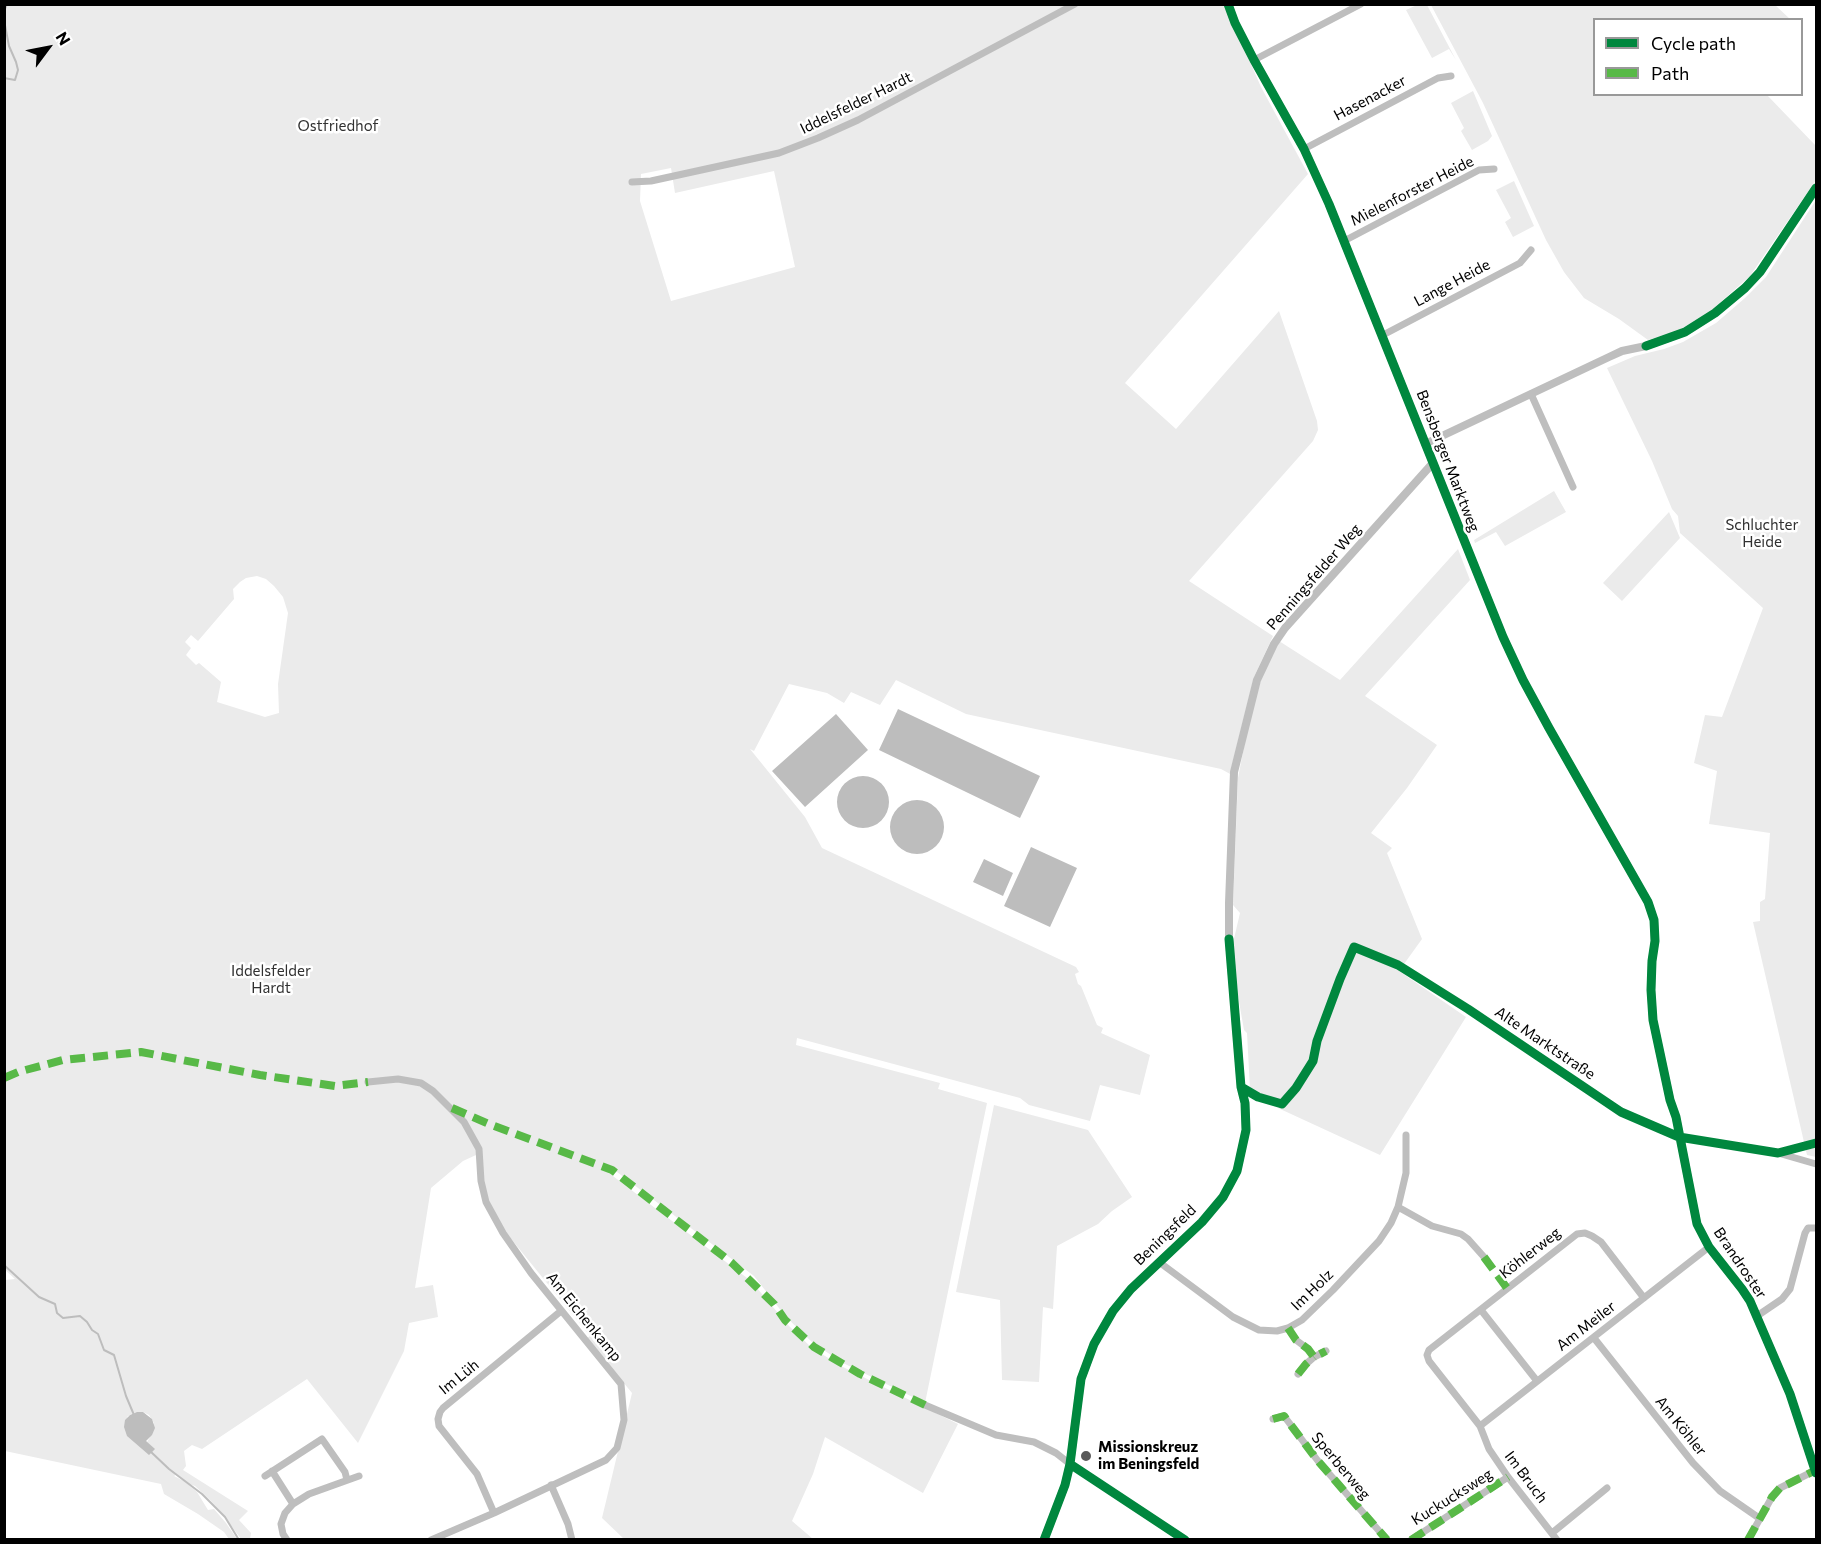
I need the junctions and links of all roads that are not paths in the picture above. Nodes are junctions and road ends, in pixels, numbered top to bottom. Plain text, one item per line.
1 (1075, 4) edge
2 (1228, 4) edge
3 (1361, 4) edge
4 (1254, 60) junction
5 (1451, 76) dead end
6 (1304, 149) junction
7 (1494, 169) dead end
8 (632, 182) dead end
9 (1816, 188) edge
10 (1344, 241) junction
11 (1531, 250) dead end
12 (1383, 335) junction
13 (1531, 394) junction
14 (1425, 444) junction
15 (1432, 464) junction
16 (1573, 487) dead end
17 (1654, 920) joint
18 (1229, 939) joint
19 (1398, 965) dead end
20 (368, 1082) dead end
21 (1406, 1135) dead end
22 (1680, 1137) junction
23 (1816, 1164) edge
24 (1398, 1207) junction
25 (1816, 1228) edge
26 (1709, 1247) junction
27 (1484, 1257) dead end
28 (1159, 1262) junction
29 (1644, 1298) junction
30 (1480, 1310) junction
31 (561, 1311) junction
32 (1757, 1316) junction
33 (1288, 1328) junction
34 (1594, 1338) junction
35 (1326, 1351) dead end
36 (1314, 1357) junction
37 (1298, 1374) dead end
38 (1537, 1381) junction
39 (925, 1405) dead end
40 (1273, 1419) dead end
41 (1480, 1426) junction
42 (1070, 1464) junction
43 (272, 1471) junction
44 (1816, 1471) edge
45 (265, 1476) dead end
46 (359, 1476) dead end
47 (1508, 1478) junction
48 (347, 1480) junction
49 (551, 1485) junction
50 (1607, 1488) dead end
51 (293, 1504) junction
52 (494, 1514) junction
53 (1759, 1518) junction
54 (1552, 1533) junction
55 (287, 1539) edge
56 (431, 1539) edge
57 (572, 1539) edge
58 (1044, 1539) edge
59 (1185, 1539) edge
60 (1387, 1539) edge
61 (1411, 1539) edge
62 (1557, 1539) edge
63 (1748, 1539) edge

1 - 8 street, Iddelsfelder Hardt
2 - 4 street, Bensberger Marktweg
3 - 4 street
4 - 6 street, Bensberger Marktweg
5 - 6 street, Hasenacker
6 - 10 street, Bensberger Marktweg
7 - 10 street, Mielenforster Heide
9 - 13 street
10 - 12 street, Bensberger Marktweg
11 - 12 street, Lange Heide
12 - 14 street, Bensberger Marktweg
13 - 14 street
13 - 16 street
14 - 15 street, Bensberger Marktweg
15 - 17 street, Bensberger Marktweg
15 - 18 street, Penningsfelder Weg
17 - 22 street, Brandroster
18 - 28 street, Beningsfeld
19 - 22 street, Alte Marktstraße
20 - 31 street, Am Eichenkamp
21 - 24 street, Im Holz
22 - 23 street, Alte Marktstraße
22 - 26 street, Brandroster
24 - 27 street
24 - 33 street, Im Holz
25 - 32 street, Brandroster
26 - 29 street, Am Meiler
26 - 32 street, Brandroster
28 - 33 street, Im Holz
28 - 42 street, Beningsfeld
29 - 30 street, Köhlerweg
29 - 34 street, Am Meiler
30 - 38 street
30 - 41 street, Köhlerweg
31 - 49 street, Am Eichenkamp
31 - 52 street, Im Lüh
32 - 44 street, Brandroster
33 - 36 street
34 - 38 street, Am Meiler
34 - 53 street, Am Köhler
35 - 36 street
36 - 37 street
38 - 41 street, Am Meiler
39 - 42 street
40 - 60 street, Sperberweg
41 - 47 street, Im Bruch
42 - 58 street, Beningsfeld
42 - 59 street
43 - 45 street
43 - 48 street
43 - 51 street
44 - 53 street
46 - 48 street
47 - 54 street, Im Bruch
47 - 61 street, Kuckucksweg
48 - 51 street
49 - 52 street, Am Eichenkamp
49 - 57 street
50 - 54 street
51 - 55 street
52 - 56 street, Am Eichenkamp
53 - 63 street
54 - 62 street, Im Bruch

